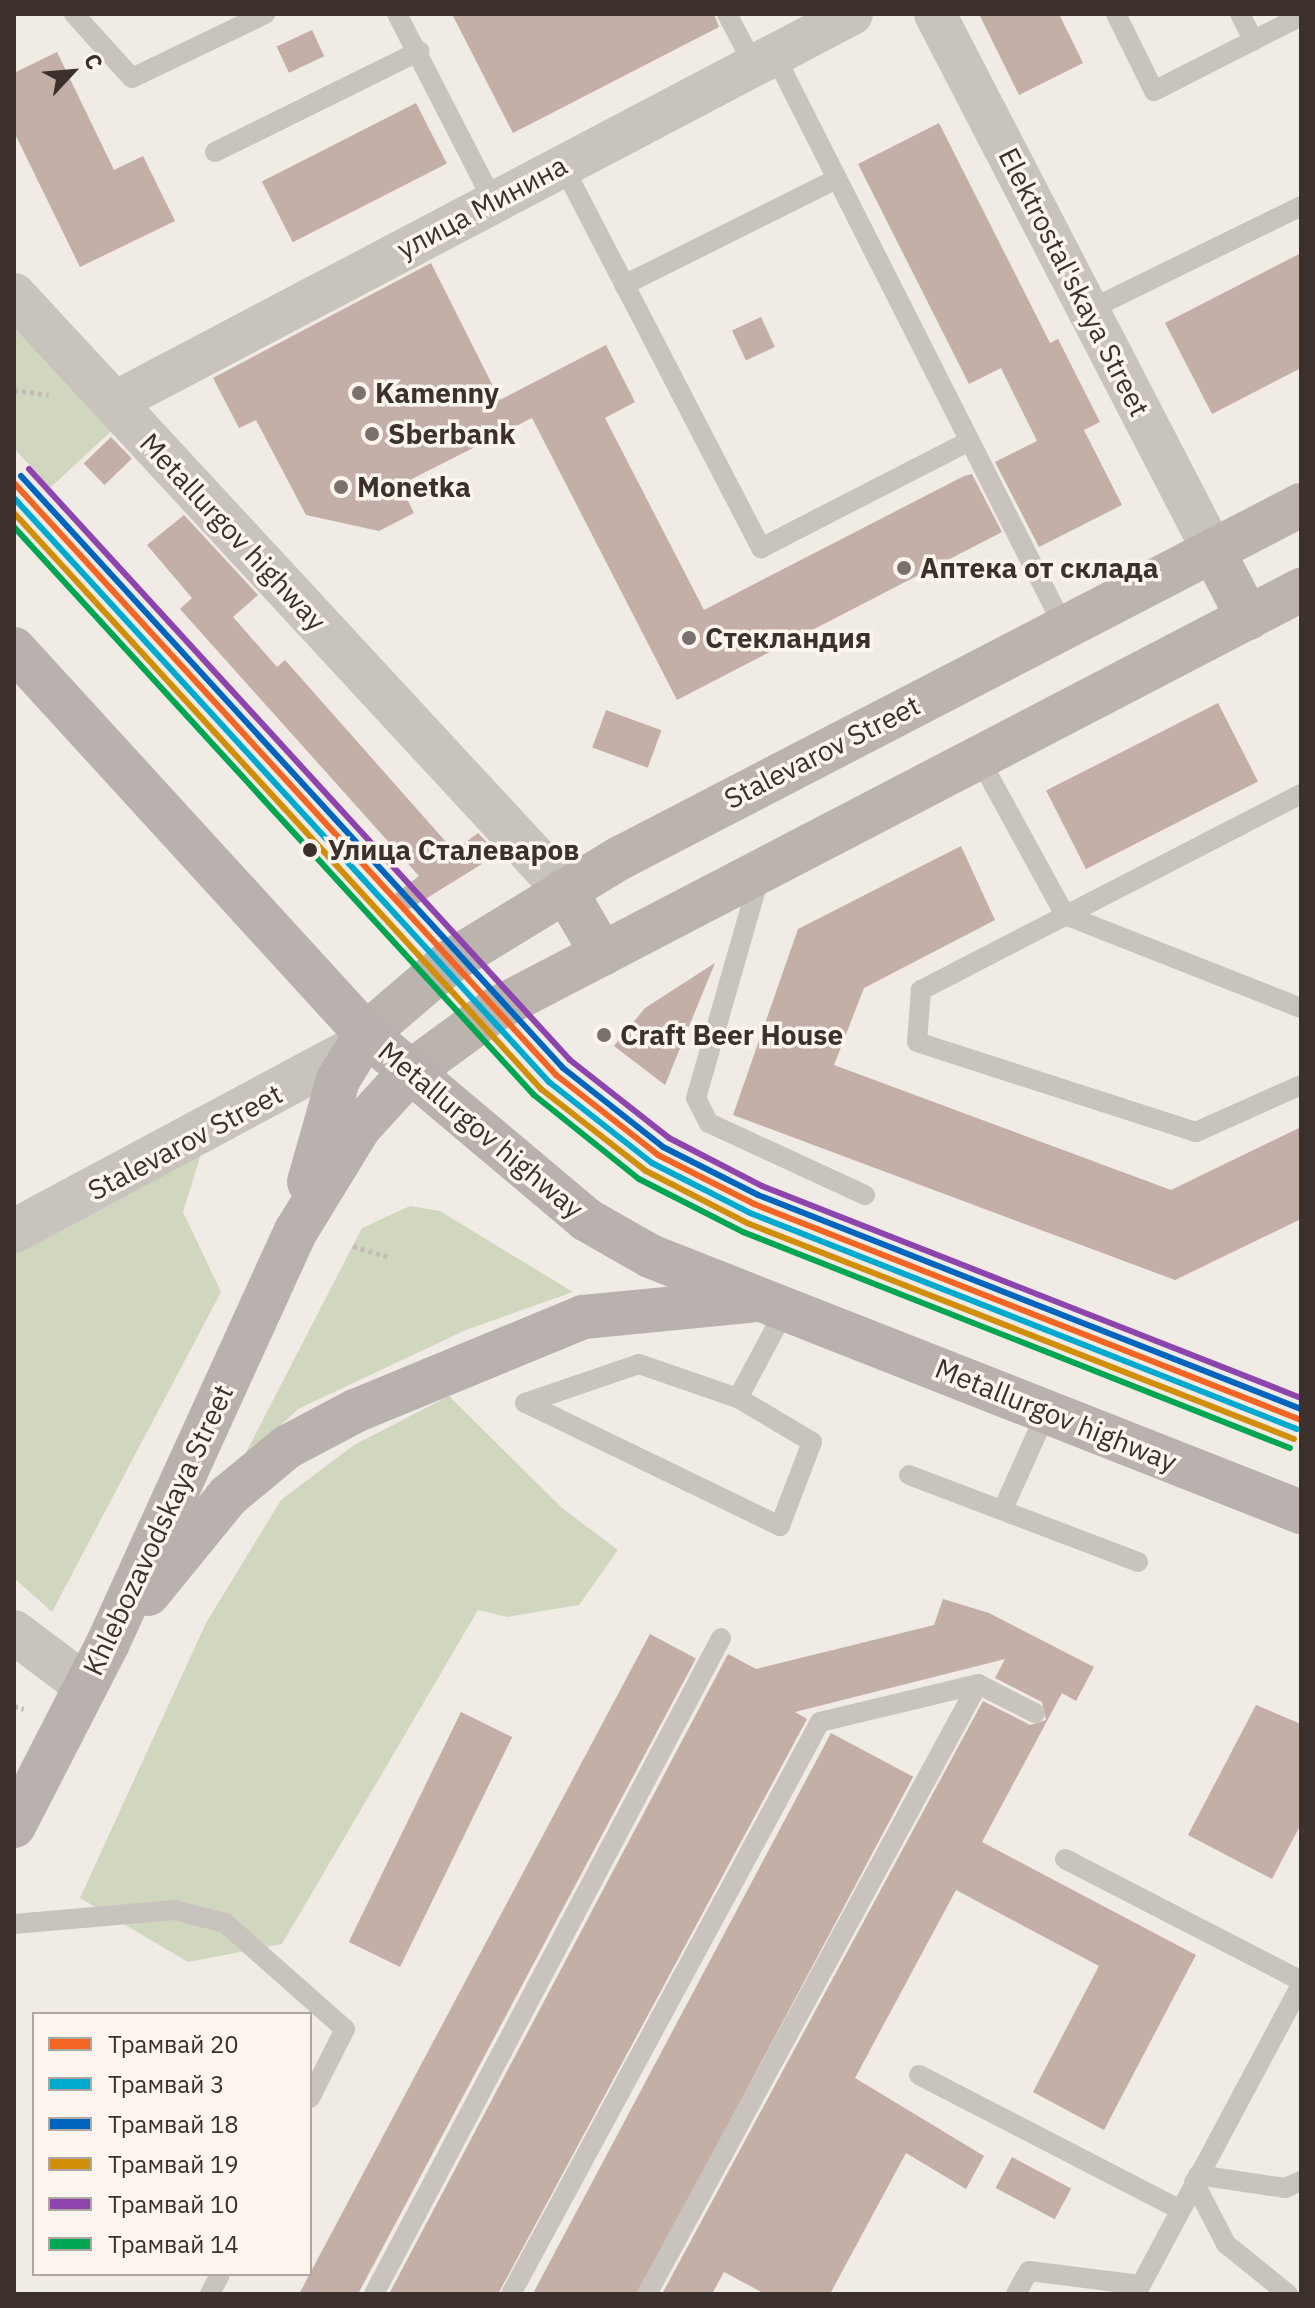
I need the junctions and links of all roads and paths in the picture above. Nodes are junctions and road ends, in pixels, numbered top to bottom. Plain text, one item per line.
1 (74, 14) edge
2 (265, 14) edge
3 (397, 14) edge
4 (727, 14) edge
5 (852, 14) edge
6 (935, 14) edge
7 (1116, 14) edge
8 (1240, 14) edge
9 (1301, 16) edge
10 (1254, 41) junction
11 (419, 51) junction
12 (764, 60) junction
13 (215, 152) dead end
14 (562, 164) junction
15 (837, 179) junction
16 (493, 201) junction
17 (1301, 206) edge
18 (624, 285) junction
19 (14, 295) edge
20 (1089, 310) junction
21 (113, 403) junction
22 (969, 441) junction
23 (1301, 505) edge
24 (1213, 551) junction
25 (1301, 590) edge
26 (1248, 618) junction
27 (1064, 627) junction
28 (14, 649) edge
29 (979, 758) junction
30 (1301, 794) edge
31 (761, 871) junction
32 (565, 890) junction
33 (1065, 915) junction
34 (602, 954) junction
35 (1301, 1008) edge
36 (360, 1042) junction
37 (409, 1073) junction
38 (1301, 1085) edge
39 (865, 1195) dead end
40 (14, 1231) edge
41 (296, 1231) junction
42 (353, 1246) dead end
43 (388, 1257) dead end
44 (776, 1304) junction
45 (738, 1398) junction
46 (1047, 1411) junction
47 (909, 1475) dead end
48 (1003, 1509) junction
49 (1301, 1512) edge
50 (1138, 1562) dead end
51 (14, 1632) edge
52 (721, 1638) dead end
53 (108, 1643) junction
54 (978, 1684) junction
55 (86, 1686) junction
56 (14, 1706) edge
57 (24, 1709) dead end
58 (1035, 1713) dead end
59 (14, 1826) edge
60 (1065, 1859) dead end
61 (14, 1924) edge
62 (1301, 1983) edge
63 (919, 2075) dead end
64 (312, 2094) edge
65 (1196, 2179) junction
66 (1301, 2181) edge
67 (1179, 2209) junction
68 (219, 2276) edge
69 (1138, 2290) edge
70 (210, 2294) edge
71 (374, 2294) edge
72 (511, 2294) edge
73 (647, 2294) edge
74 (1016, 2294) edge
75 (1288, 2294) edge

1 - 2 lane
3 - 11 lane
4 - 12 lane
5 - 12 street, улица Минина
6 - 20 street, Elektrostal'skaya Street
7 - 10 lane
8 - 10 lane
9 - 10 lane
11 - 13 lane
11 - 16 lane
12 - 14 street, улица Минина
12 - 15 lane
14 - 16 street, улица Минина
14 - 18 lane
15 - 18 lane
15 - 22 lane
16 - 21 street, улица Минина
17 - 20 lane
18 - 22 lane
19 - 21 street, Metallurgov highway
20 - 24 street, Elektrostal'skaya Street
21 - 32 street, Metallurgov highway
22 - 27 lane
23 - 24 main road, Stalevarov Street
24 - 26 main road
24 - 27 main road, Stalevarov Street
25 - 26 main road
26 - 29 main road
27 - 32 main road, Stalevarov Street
28 - 36 main road, Metallurgov highway
29 - 31 main road
29 - 33 lane
30 - 33 lane
31 - 34 main road
31 - 39 lane
32 - 34 main road, Metallurgov highway
32 - 36 main road, Stalevarov Street
33 - 35 lane
33 - 38 lane
34 - 37 main road
36 - 37 main road, Metallurgov highway
36 - 40 street, Stalevarov Street
36 - 41 main road, Khlebozavodskaya Street
37 - 41 main road, Khlebozavodskaya Street
37 - 44 main road, Metallurgov highway
41 - 53 main road, Khlebozavodskaya Street
42 - 43 path
44 - 45 lane
44 - 46 main road, Metallurgov highway
44 - 53 main road
45 - 45 lane
46 - 48 lane
46 - 49 main road, Metallurgov highway
47 - 48 lane
48 - 50 lane
51 - 55 street
52 - 71 lane
53 - 55 main road, Khlebozavodskaya Street
54 - 58 lane
54 - 72 lane
54 - 73 lane
55 - 59 main road, Khlebozavodskaya Street
56 - 57 path
60 - 62 lane
61 - 64 lane
62 - 65 lane
63 - 67 lane
65 - 66 lane
65 - 67 lane
65 - 75 lane
67 - 69 lane
68 - 70 lane
69 - 74 lane

